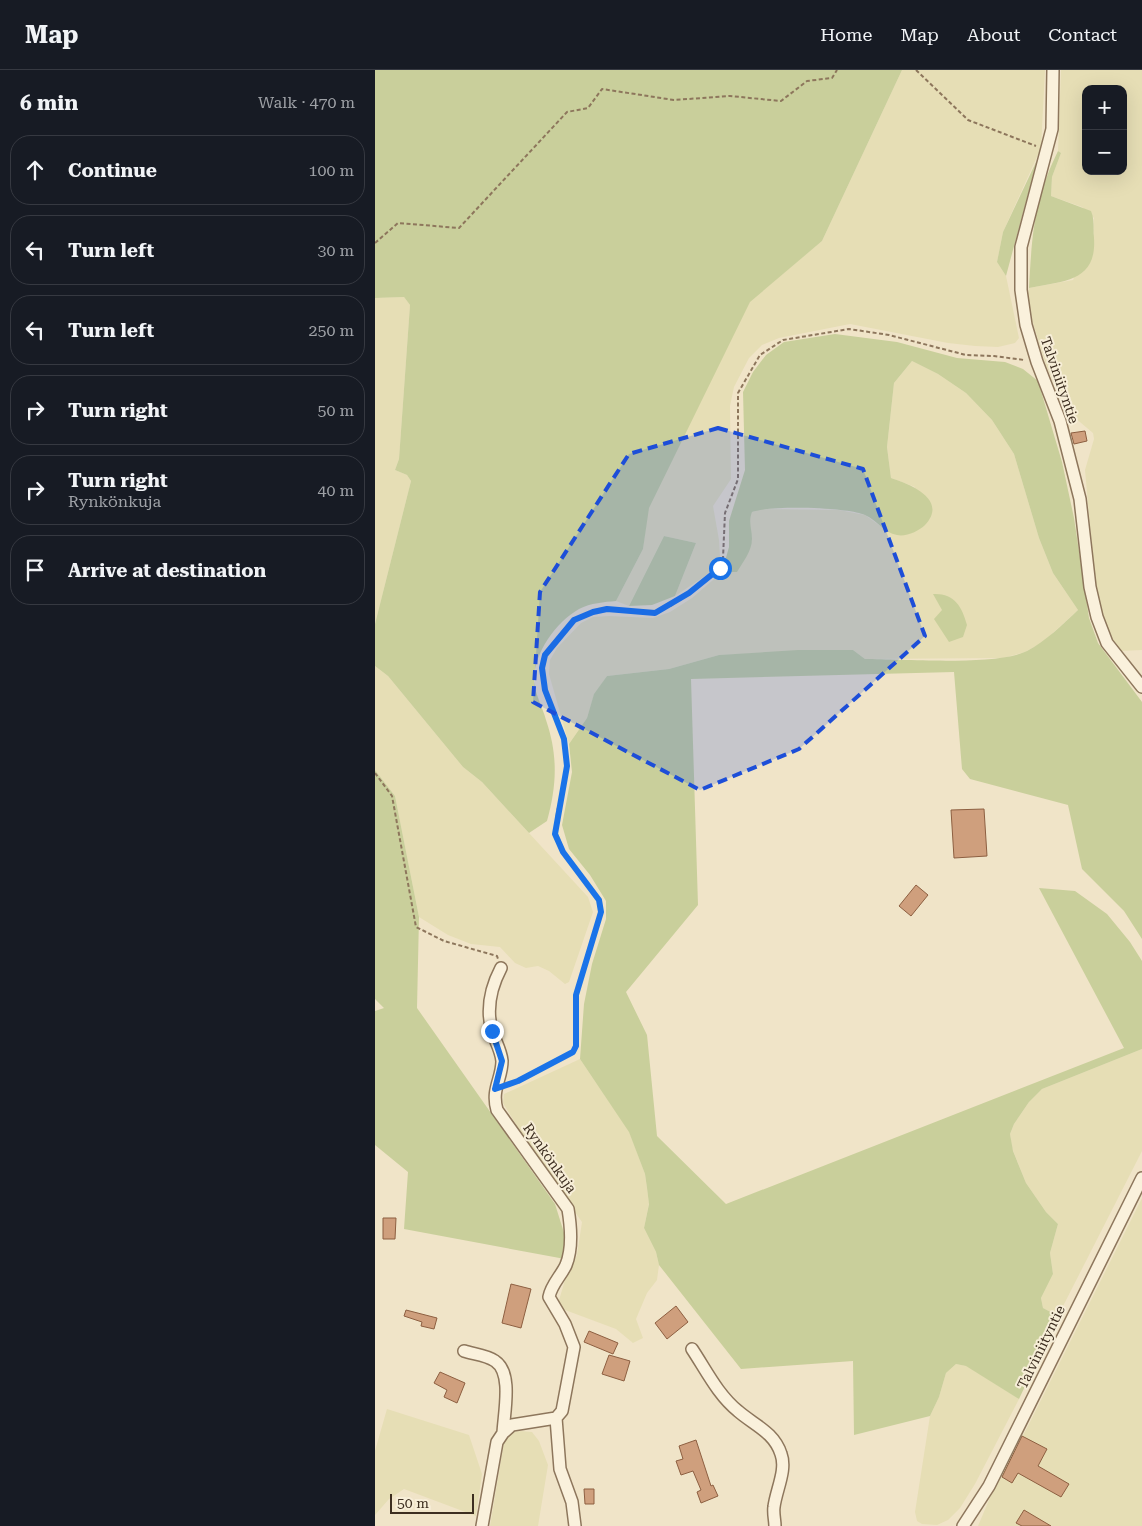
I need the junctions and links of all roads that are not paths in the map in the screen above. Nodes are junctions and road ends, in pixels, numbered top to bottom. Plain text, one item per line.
1 (1053, 70) edge
2 (1140, 679) edge
3 (501, 968) road end
4 (1142, 1178) edge
5 (692, 1349) dead end
6 (464, 1351) dead end
7 (556, 1418) junction
8 (503, 1433) junction
9 (482, 1526) edge
10 (575, 1526) edge
11 (775, 1526) edge
12 (963, 1526) edge

1 - 2 street, Talviniityntie
3 - 7 street, Rynkönkuja
4 - 12 street, Talviniityntie
5 - 11 street
6 - 8 street
7 - 8 street
7 - 10 street
8 - 9 street

